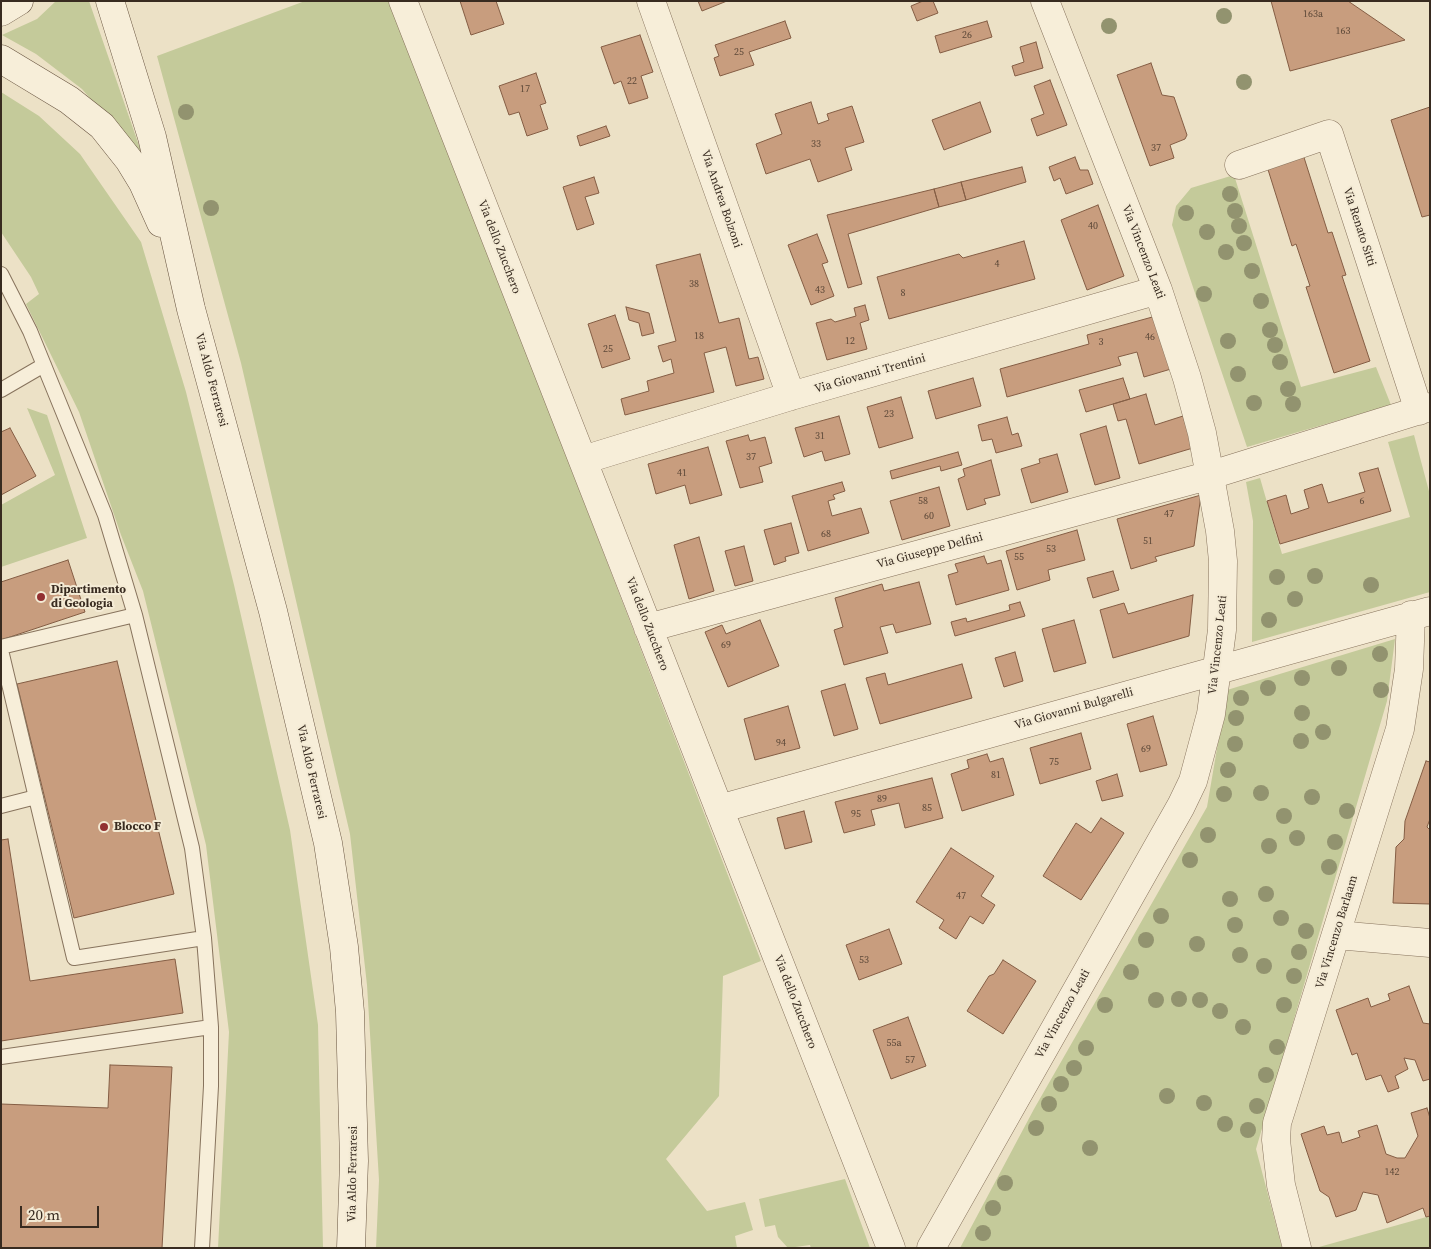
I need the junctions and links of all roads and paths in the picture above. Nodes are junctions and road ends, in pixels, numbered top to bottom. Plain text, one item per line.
1 (19, 1) edge
2 (110, 1) edge
3 (403, 1) edge
4 (651, 1) edge
5 (1046, 1) edge
6 (1, 12) edge
7 (1, 59) edge
8 (1239, 165) dead end
9 (1, 274) edge
10 (1158, 290) junction
11 (191, 309) junction
12 (44, 364) junction
13 (1, 390) edge
14 (791, 396) junction
15 (1424, 409) edge
16 (583, 460) junction
17 (1211, 475) junction
18 (1420, 613) edge
19 (135, 615) junction
20 (648, 628) junction
21 (1, 648) edge
22 (1218, 669) junction
23 (36, 796) junction
24 (1, 806) edge
25 (719, 809) junction
26 (1336, 935) junction
27 (204, 938) junction
28 (1430, 944) edge
29 (211, 1027) junction
30 (1, 1057) edge
31 (202, 1248) edge
32 (351, 1248) edge
33 (891, 1248) edge
34 (931, 1248) edge
35 (1297, 1248) edge

1 - 6 street
2 - 11 street, Via Aldo Ferraresi
3 - 16 street, Via dello Zucchero
4 - 14 street, Via Andrea Bolzoni
5 - 10 street, Via Vincenzo Leati
7 - 11 street, Via Aldo Ferraresi
8 - 15 street, Via Renato Sitti
9 - 12 lane
10 - 14 street, Via Giovanni Trentini
10 - 17 street, Via Vincenzo Leati
11 - 32 street, Via Aldo Ferraresi
12 - 13 lane
12 - 19 lane
14 - 16 street, Via Giovanni Trentini
15 - 17 street, Via Renato Sitti
16 - 20 street, Via dello Zucchero
17 - 20 street, Via Giuseppe Delfini
17 - 22 street, Via Vincenzo Leati
18 - 22 street, Via Giovanni Bulgarelli
18 - 26 street, Via Vincenzo Barlaam
19 - 21 lane
19 - 27 lane
20 - 25 street, Via dello Zucchero
21 - 23 lane
22 - 25 street, Via Giovanni Bulgarelli
22 - 34 street, Via Vincenzo Leati
23 - 24 lane
23 - 27 lane
25 - 33 street, Via dello Zucchero
26 - 28 street
26 - 35 street, Via Vincenzo Barlaam
27 - 29 lane
29 - 30 lane
29 - 31 lane

